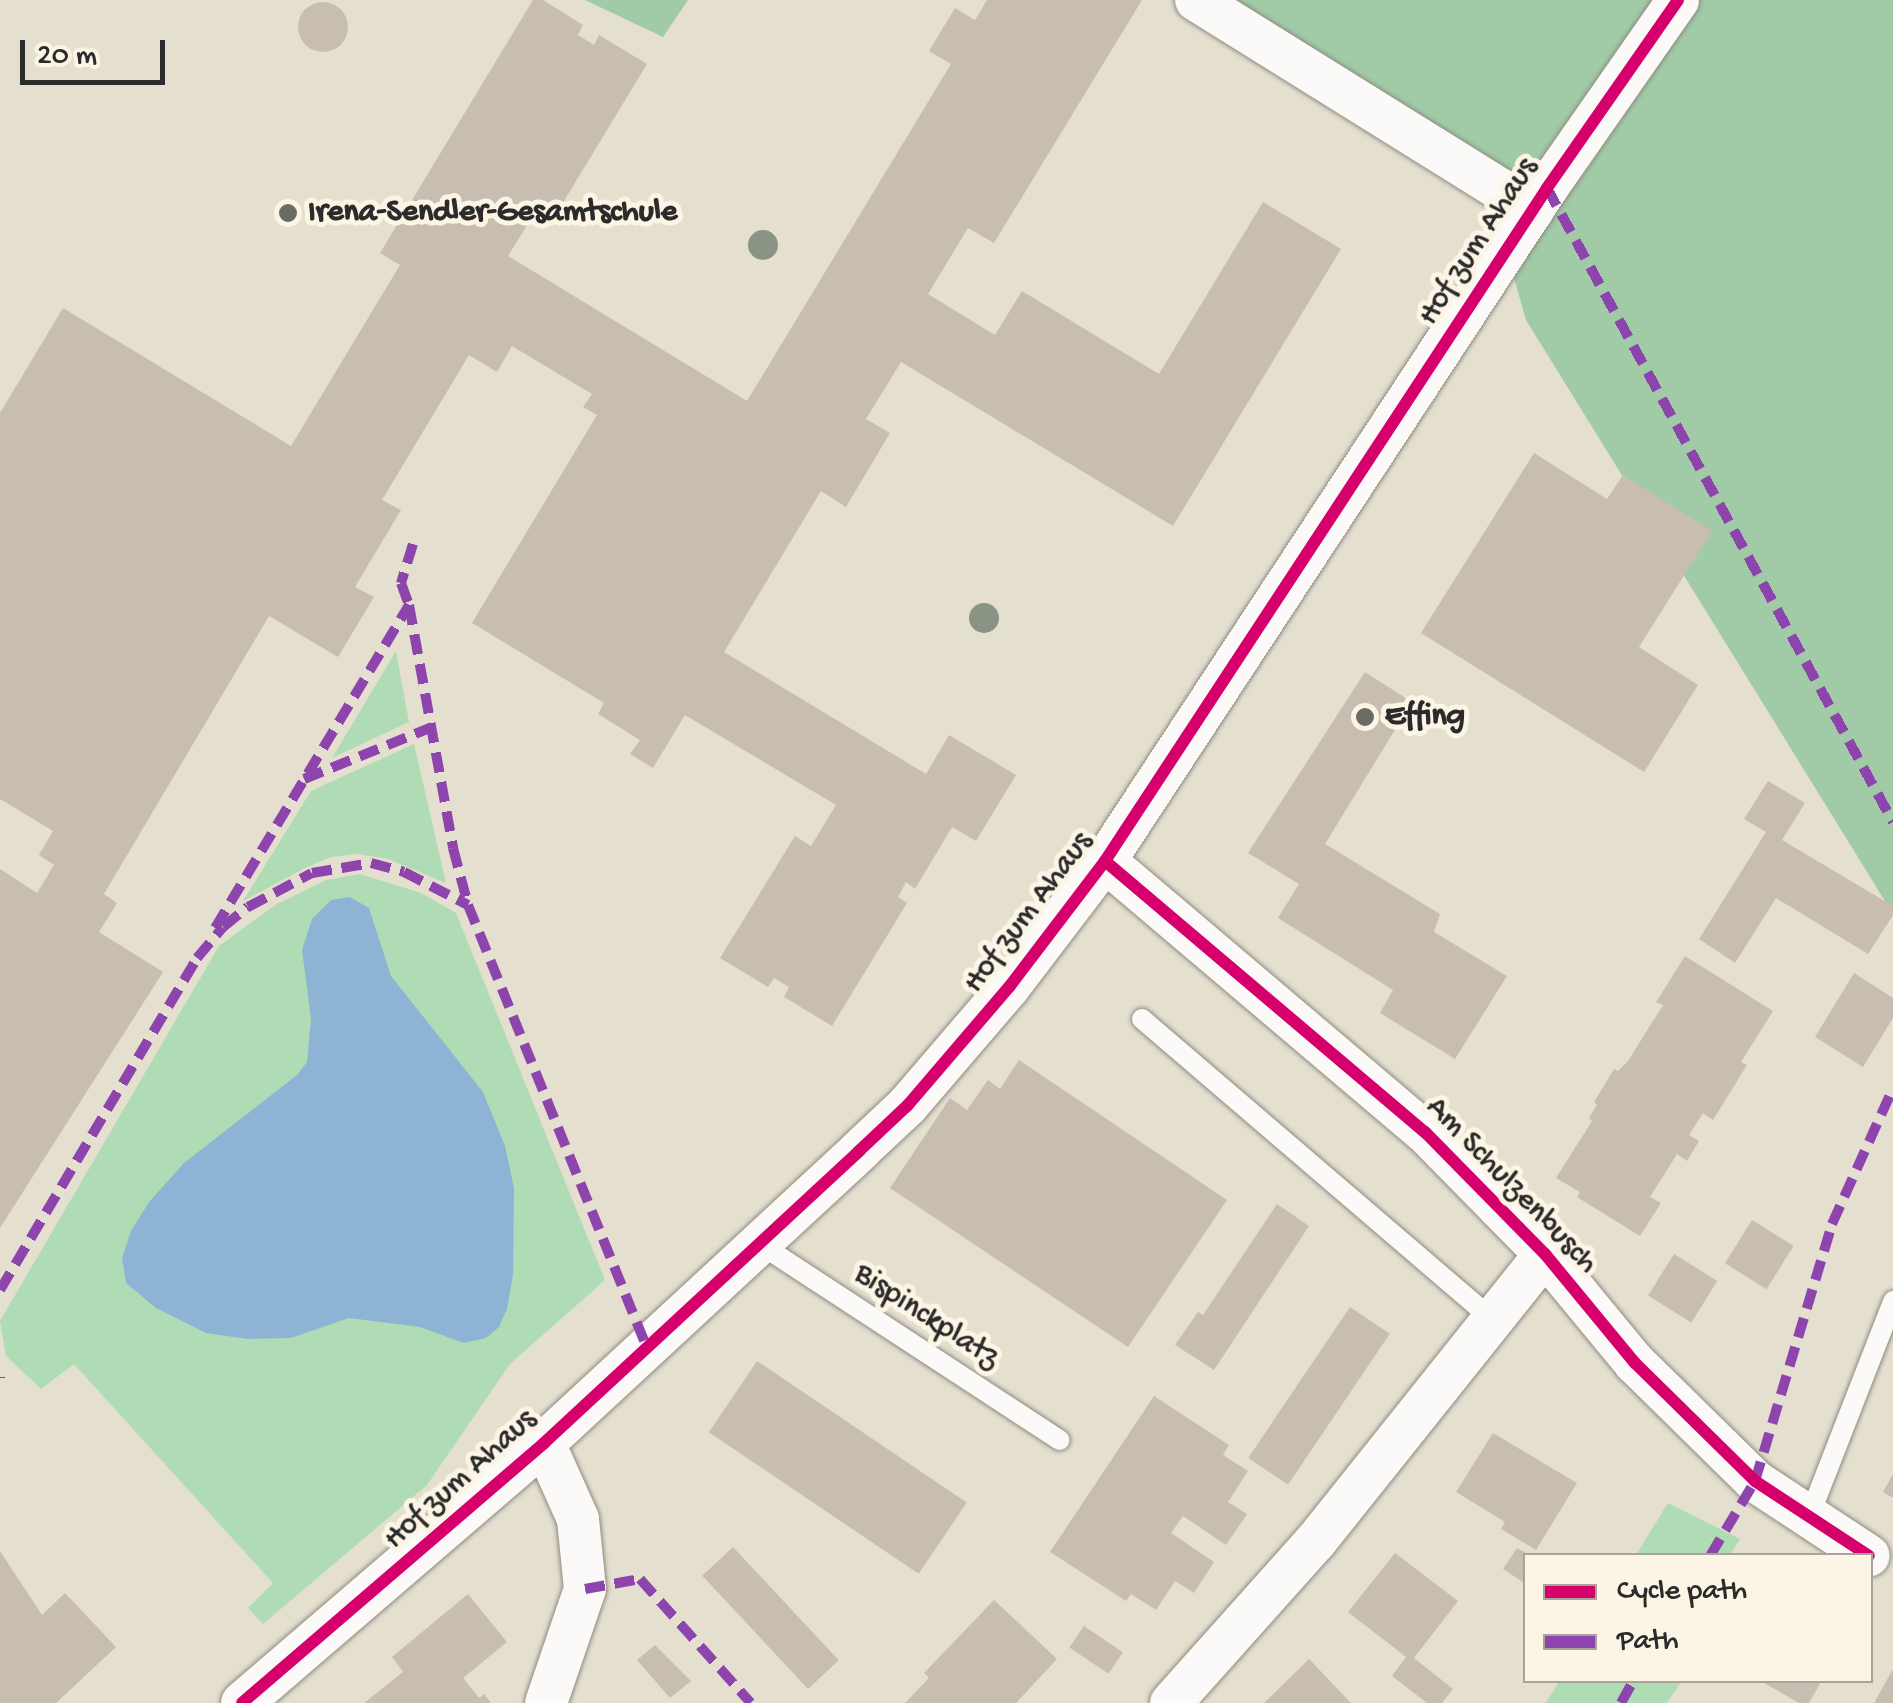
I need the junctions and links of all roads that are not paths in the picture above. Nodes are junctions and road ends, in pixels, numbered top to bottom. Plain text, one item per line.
1 (1196, 0) edge
2 (1678, 0) edge
3 (1533, 210) junction
4 (1105, 860) junction
5 (1142, 1020) dead end
6 (760, 1244) junction
7 (1545, 1254) junction
8 (1893, 1301) edge
9 (1492, 1319) junction
10 (1059, 1440) dead end
11 (544, 1443) junction
12 (1809, 1517) junction
13 (1865, 1553) edge
14 (242, 1703) edge
15 (546, 1703) edge
16 (1171, 1703) edge

1 - 3 street, Hof zum Ahaus
2 - 3 street, Hof zum Ahaus
3 - 4 street, Hof zum Ahaus
4 - 6 street, Hof zum Ahaus
4 - 7 street, Am Schulzenbusch
5 - 9 lane
6 - 10 lane, Bispinckplatz
6 - 11 street, Hof zum Ahaus
7 - 9 street, Am Schulzenbusch
7 - 12 street, Am Schulzenbusch
8 - 12 lane
9 - 16 street, Am Schulzenbusch
11 - 14 street, Hof zum Ahaus
11 - 15 street
12 - 13 street, Am Schulzenbusch

